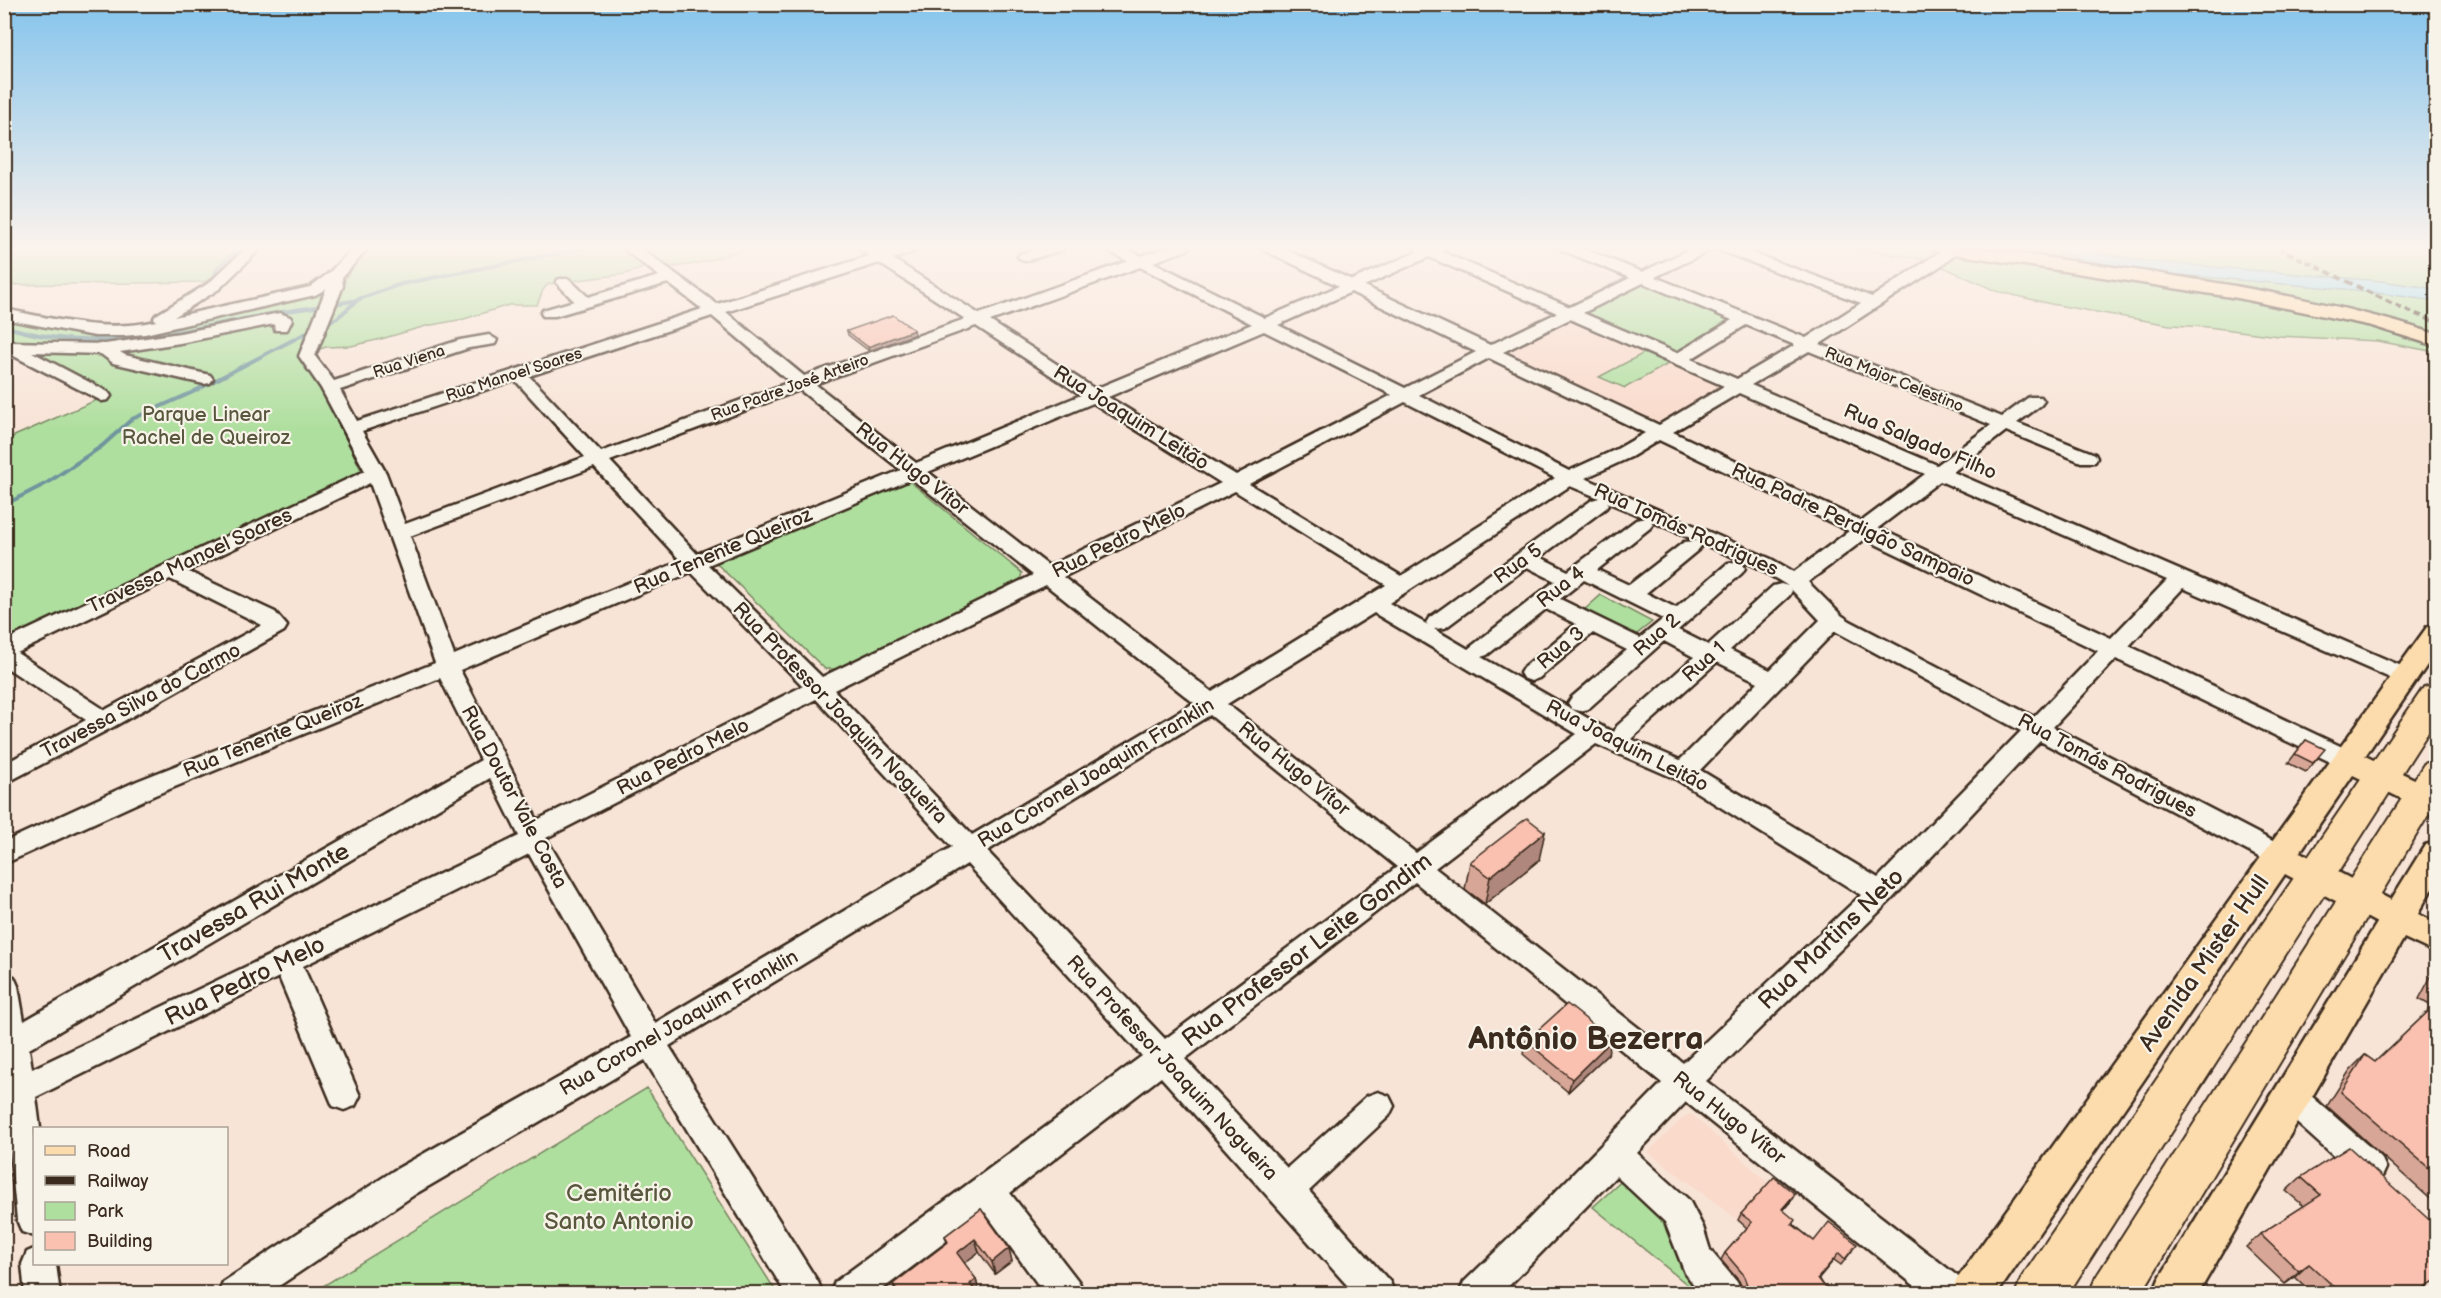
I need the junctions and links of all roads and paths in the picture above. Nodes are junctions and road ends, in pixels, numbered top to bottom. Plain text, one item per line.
1 (179, 308) edge
2 (241, 308) edge
3 (325, 308) edge
4 (569, 308) edge
5 (711, 308) edge
6 (722, 308) edge
7 (958, 308) edge
8 (1011, 308) edge
9 (1229, 308) edge
10 (1302, 308) edge
11 (1395, 308) edge
12 (1560, 308) edge
13 (1583, 308) edge
14 (1717, 308) edge
15 (1864, 308) edge
16 (2313, 308) edge
17 (714, 310) junction
18 (549, 313) dead end
19 (1572, 313) junction
20 (4, 314) edge
21 (1745, 319) junction
22 (977, 320) junction
23 (1264, 325) junction
24 (281, 327) dead end
25 (145, 329) junction
26 (489, 340) dead end
27 (2436, 340) edge
28 (7, 345) edge
29 (1807, 345) junction
30 (105, 349) junction
31 (1489, 352) junction
32 (1677, 360) junction
33 (518, 374) junction
34 (204, 379) dead end
35 (802, 383) junction
36 (1735, 386) junction
37 (330, 388) junction
38 (102, 396) dead end
39 (1094, 396) junction
40 (1405, 396) junction
41 (2035, 401) dead end
42 (2004, 424) junction
43 (353, 428) junction
44 (1657, 432) junction
45 (2088, 458) dead end
46 (600, 459) junction
47 (914, 471) junction
48 (376, 473) junction
49 (1937, 474) junction
50 (1569, 478) junction
51 (1234, 484) junction
52 (1599, 504) dead end
53 (1643, 524) dead end
54 (1863, 530) junction
55 (400, 533) junction
56 (1691, 546) dead end
57 (1529, 556) junction
58 (694, 563) junction
59 (1735, 568) dead end
60 (168, 570) junction
61 (1048, 576) junction
62 (1576, 576) junction
63 (2180, 579) junction
64 (1400, 585) junction
65 (1788, 586) junction
66 (1632, 594) junction
67 (1545, 600) junction
68 (1373, 603) junction
69 (1833, 620) junction
70 (1437, 623) dead end
71 (1591, 623) junction
72 (1671, 623) junction
73 (2436, 633) edge
74 (1641, 648) junction
75 (2113, 649) junction
76 (4, 650) edge
77 (1479, 650) dead end
78 (1715, 652) junction
79 (4, 655) edge
80 (448, 666) junction
81 (1532, 673) dead end
82 (2405, 676) junction
83 (1774, 681) junction
84 (819, 688) junction
85 (2436, 695) edge
86 (1210, 703) junction
87 (1580, 703) dead end
88 (105, 721) junction
89 (2037, 729) junction
90 (1626, 732) dead end
91 (1594, 734) junction
92 (2348, 760) junction
93 (494, 764) junction
94 (1683, 772) junction
95 (4, 775) edge
96 (2384, 777) junction
97 (2432, 790) edge
98 (532, 837) junction
99 (970, 850) junction
100 (4, 854) edge
101 (2436, 854) edge
102 (2279, 856) junction
103 (1417, 868) junction
104 (2318, 876) junction
105 (1880, 893) junction
106 (2360, 898) junction
107 (2398, 918) junction
108 (2436, 939) edge
109 (286, 960) junction
110 (4, 986) edge
111 (14, 1042) junction
112 (650, 1042) junction
113 (1162, 1059) junction
114 (1684, 1082) junction
115 (15, 1086) edge
116 (344, 1096) dead end
117 (2290, 1097) junction
118 (1378, 1106) dead end
119 (1615, 1154) junction
120 (2393, 1189) edge
121 (988, 1190) junction
122 (1286, 1190) junction
123 (33, 1213) edge
124 (39, 1265) edge
125 (42, 1293) edge
126 (236, 1293) edge
127 (806, 1293) edge
128 (847, 1293) edge
129 (1067, 1293) edge
130 (1378, 1293) edge
131 (1476, 1293) edge
132 (1725, 1293) edge
133 (1953, 1293) edge
134 (1972, 1293) edge
135 (2040, 1293) edge
136 (2113, 1293) edge
137 (2174, 1293) edge

1 - 25 street
2 - 25 street
3 - 37 street, Rua Doutor Vale Costa
4 - 18 street
5 - 17 street, Rua Hugo Vítor
6 - 17 street, Rua Manoel Soares
7 - 22 street, Rua Joaquim Leitão
8 - 22 street, Rua Padre José Arteiro
9 - 23 street, Rua Tomás Rodrigues
10 - 23 street, Rua Tenente Queiroz
11 - 31 street, Rua Padre Perdigão Sampaio
12 - 19 street, Rua Salgado Filho
13 - 19 street, Rua Pedro Melo
14 - 21 street, Rua Major Celestino
15 - 29 street, Rua Coronel Joaquim Franklin
16 - 27 main road
17 - 33 street, Rua Manoel Soares
17 - 35 street, Rua Hugo Vítor
19 - 31 street, Rua Pedro Melo
19 - 32 street, Rua Salgado Filho
20 - 25 street
21 - 29 street, Rua Major Celestino
21 - 32 street
22 - 35 street, Rua Padre José Arteiro
22 - 39 street, Rua Joaquim Leitão
23 - 39 street, Rua Tenente Queiroz
23 - 40 street, Rua Tomás Rodrigues
24 - 30 street
26 - 37 street, Rua Viena
28 - 30 street
28 - 38 street
29 - 36 street, Rua Coronel Joaquim Franklin
29 - 42 street, Rua Major Celestino
30 - 34 street
31 - 40 street, Rua Pedro Melo
31 - 44 street, Rua Padre Perdigão Sampaio
32 - 36 street, Rua Salgado Filho
33 - 43 street, Rua Manoel Soares
33 - 46 street, Rua Professor Joaquim Nogueira
35 - 46 street, Rua Padre José Arteiro
35 - 47 street, Rua Hugo Vítor
36 - 44 street, Rua Coronel Joaquim Franklin
36 - 49 street, Rua Salgado Filho
37 - 43 street, Rua Doutor Vale Costa
39 - 47 street, Rua Tenente Queiroz
39 - 51 street, Rua Joaquim Leitão
40 - 50 street, Rua Tomás Rodrigues
40 - 51 street, Rua Pedro Melo
41 - 42 street
42 - 45 street, Rua Major Celestino
42 - 49 street
43 - 48 street, Rua Doutor Vale Costa
44 - 50 street, Rua Coronel Joaquim Franklin
44 - 54 street, Rua Padre Perdigão Sampaio
46 - 55 street, Rua Padre José Arteiro
46 - 58 street, Rua Professor Joaquim Nogueira
47 - 58 street, Rua Tenente Queiroz
47 - 61 street, Rua Hugo Vítor
48 - 55 street, Rua Doutor Vale Costa
48 - 60 street, Travessa Manoel Soares
49 - 54 street
49 - 63 street, Rua Salgado Filho
50 - 64 street, Rua Coronel Joaquim Franklin
50 - 65 street, Rua Tomás Rodrigues
51 - 61 street, Rua Pedro Melo
51 - 64 street, Rua Joaquim Leitão
52 - 57 street, Rua 5
53 - 62 street, Rua 4
54 - 65 street
54 - 75 street, Rua Padre Perdigão Sampaio
55 - 80 street, Rua Doutor Vale Costa
56 - 66 street
57 - 62 street
57 - 70 street, Rua 5
58 - 80 street, Rua Tenente Queiroz
58 - 84 street, Rua Professor Joaquim Nogueira
59 - 72 street, Rua 2
60 - 76 street, Travessa Manoel Soares
60 - 88 street, Travessa Silva do Carmo
61 - 84 street, Rua Pedro Melo
61 - 86 street, Rua Hugo Vítor
62 - 66 street
62 - 67 street, Rua 4
63 - 75 street, Rua Martins Neto
63 - 82 street, Rua Salgado Filho
64 - 68 street, Rua Coronel Joaquim Franklin
65 - 69 street, Rua Tomás Rodrigues
65 - 78 street, Rua 1
66 - 72 street
67 - 71 street
67 - 77 street, Rua 4
68 - 86 street, Rua Coronel Joaquim Franklin
68 - 91 street, Rua Joaquim Leitão
69 - 83 street
69 - 89 street, Rua Tomás Rodrigues
71 - 74 street
71 - 81 street, Rua 3
72 - 74 street, Rua 2
72 - 78 street
73 - 82 main road, Avenida Mister Hull
74 - 87 street, Rua 2
75 - 89 street, Rua Martins Neto
75 - 92 street, Rua Padre Perdigão Sampaio
78 - 83 street
78 - 90 street, Rua 1
79 - 88 street
80 - 93 street, Rua Doutor Vale Costa
80 - 100 street, Rua Tenente Queiroz
82 - 92 main road, Avenida Mister Hull
83 - 94 street
84 - 98 street, Rua Pedro Melo
84 - 99 street, Rua Professor Joaquim Nogueira
85 - 96 highway
86 - 99 street, Rua Coronel Joaquim Franklin
86 - 103 street, Rua Hugo Vítor
88 - 95 street, Travessa Silva do Carmo
89 - 102 street, Rua Tomás Rodrigues
89 - 105 street, Rua Martins Neto
91 - 94 street, Rua Joaquim Leitão
91 - 103 street, Rua Professor Leite Gondim
92 - 96 main road, Rua Padre Perdigão Sampaio
92 - 102 main road, Avenida Mister Hull
93 - 98 street, Rua Doutor Vale Costa
93 - 111 street, Travessa Rui Monte
94 - 105 street, Rua Joaquim Leitão
96 - 97 main road, Rua Padre Perdigão Sampaio
96 - 104 highway
97 - 106 highway
98 - 109 street, Rua Pedro Melo
98 - 112 street, Rua Doutor Vale Costa
99 - 112 street, Rua Coronel Joaquim Franklin
99 - 113 street, Rua Professor Joaquim Nogueira
101 - 107 main road
102 - 104 main road, Rua Tomás Rodrigues
102 - 134 main road, Avenida Mister Hull
103 - 113 street, Rua Professor Leite Gondim
103 - 114 street, Rua Hugo Vítor
104 - 106 main road, Rua Tomás Rodrigues
104 - 135 highway
105 - 114 street, Rua Martins Neto
106 - 107 main road, Rua Tomás Rodrigues
106 - 136 highway
107 - 108 main road, Rua Tomás Rodrigues
107 - 117 main road
109 - 115 street, Rua Pedro Melo
109 - 116 street
110 - 111 street
111 - 115 street
112 - 126 street, Rua Coronel Joaquim Franklin
112 - 127 street, Rua Doutor Vale Costa
113 - 121 street, Rua Professor Leite Gondim
113 - 122 street, Rua Professor Joaquim Nogueira
114 - 119 street, Rua Martins Neto
114 - 133 street, Rua Hugo Vítor
115 - 123 street
117 - 120 street
117 - 137 main road
118 - 122 street
119 - 131 street, Rua Martins Neto
119 - 132 street
121 - 128 street, Rua Professor Leite Gondim
121 - 129 street
122 - 130 street, Rua Professor Joaquim Nogueira
124 - 125 street

